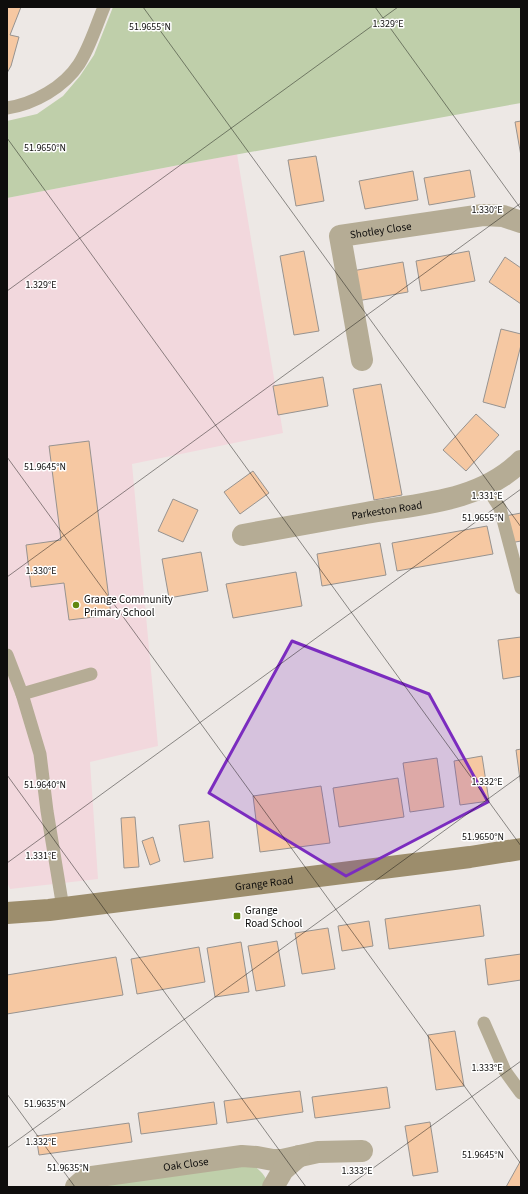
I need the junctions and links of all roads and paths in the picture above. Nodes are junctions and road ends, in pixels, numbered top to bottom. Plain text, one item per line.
1 (104, 7) edge
2 (7, 108) edge
3 (521, 222) edge
4 (362, 360) dead end
5 (521, 461) edge
6 (486, 486) junction
7 (243, 535) dead end
8 (521, 588) edge
9 (7, 655) edge
10 (91, 674) dead end
11 (22, 694) junction
12 (521, 849) edge
13 (63, 908) junction
14 (7, 913) edge
15 (484, 1023) dead end
16 (521, 1093) edge
17 (362, 1151) dead end
18 (299, 1156) junction
19 (76, 1187) edge
20 (273, 1187) edge

1 - 2 lane
3 - 4 street, Shotley Close
5 - 6 street, Parkeston Road
6 - 7 street, Parkeston Road
6 - 8 lane
9 - 11 lane
10 - 11 lane
11 - 13 lane
12 - 13 street, Grange Road
13 - 14 street, Grange Road
15 - 16 lane
17 - 18 street, Oak Close
18 - 19 street, Oak Close
18 - 20 street

